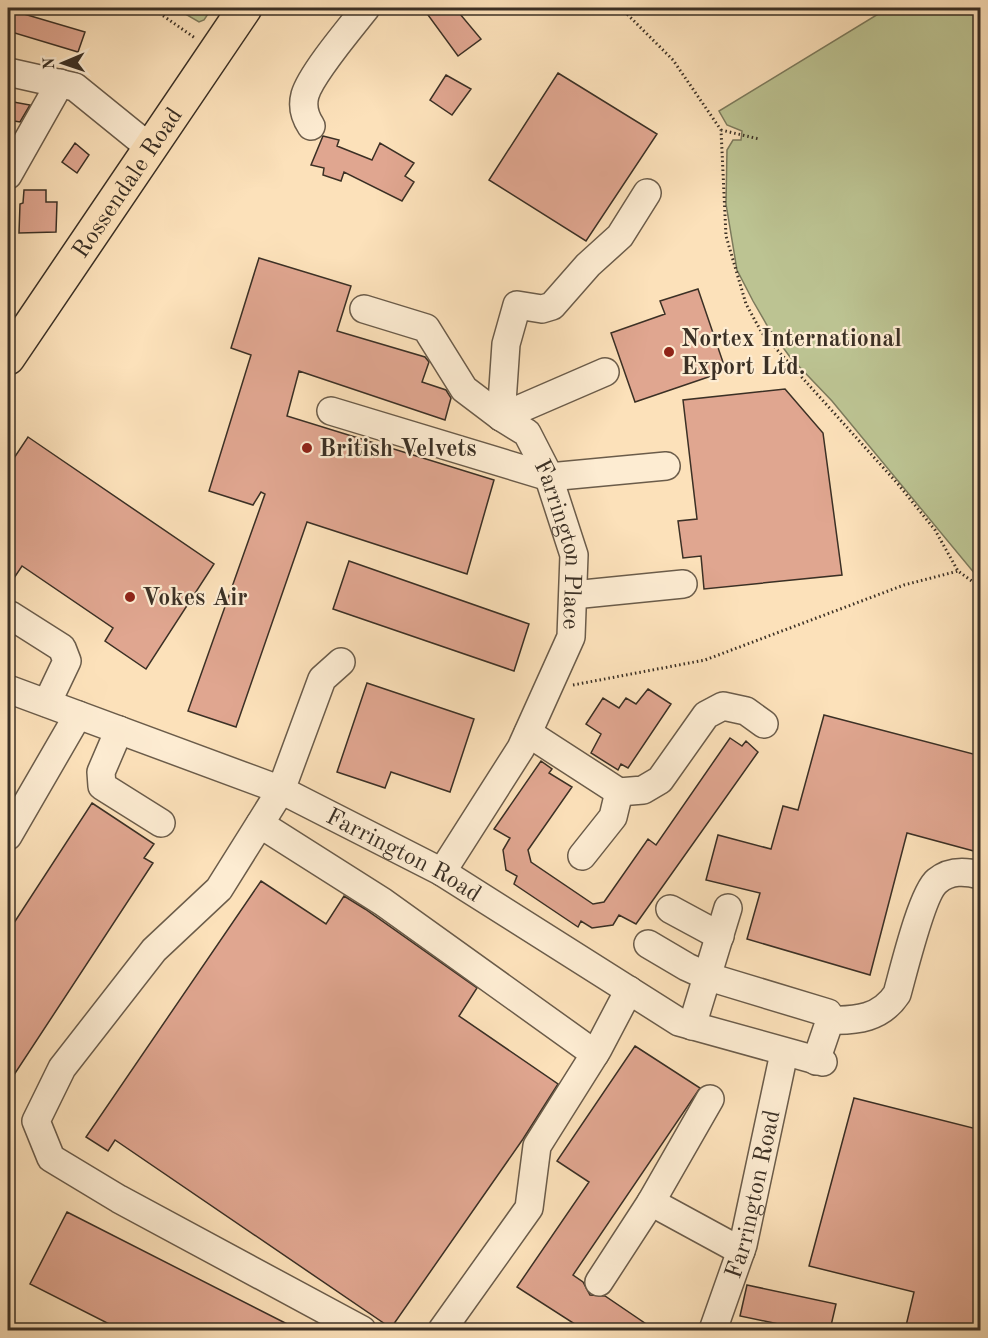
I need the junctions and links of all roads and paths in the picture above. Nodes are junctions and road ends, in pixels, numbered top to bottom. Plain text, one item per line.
1 (152, 8) edge
2 (245, 8) edge
3 (366, 8) edge
4 (621, 8) edge
5 (214, 51) junction
6 (8, 72) edge
7 (60, 83) junction
8 (311, 126) dead end
9 (721, 130) junction
10 (759, 139) dead end
11 (149, 147) junction
12 (8, 175) edge
13 (647, 193) dead end
14 (364, 309) dead end
15 (8, 358) edge
16 (604, 372) dead end
17 (331, 411) dead end
18 (501, 417) junction
19 (666, 466) dead end
20 (549, 477) junction
21 (958, 571) junction
22 (682, 584) dead end
23 (981, 587) edge
24 (573, 595) junction
25 (10, 615) dead end
26 (341, 662) dead end
27 (551, 682) junction
28 (8, 689) edge
29 (47, 703) junction
30 (78, 715) junction
31 (764, 724) dead end
32 (119, 730) junction
33 (528, 733) junction
34 (281, 790) junction
35 (619, 792) junction
36 (161, 823) dead end
37 (260, 824) junction
38 (8, 836) edge
39 (582, 856) dead end
40 (442, 872) junction
41 (981, 875) edge
42 (728, 908) dead end
43 (670, 909) dead end
44 (720, 936) junction
45 (648, 944) dead end
46 (709, 977) junction
47 (628, 990) junction
48 (830, 1020) junction
49 (692, 1026) junction
50 (784, 1053) junction
51 (595, 1054) junction
52 (710, 1099) dead end
53 (651, 1202) junction
54 (741, 1251) junction
55 (598, 1282) dead end
56 (362, 1330) edge
57 (442, 1330) edge
58 (713, 1330) edge

1 - 5 path
2 - 5 highway, Rossendale Road
3 - 8 street
4 - 9 path
5 - 11 highway, Rossendale Road
6 - 7 street
7 - 11 street
7 - 12 street
9 - 10 path
9 - 21 path
11 - 15 highway, Rossendale Road
13 - 18 street
14 - 18 street, Farrington Place
16 - 18 street
17 - 20 street
18 - 20 street, Farrington Place
19 - 20 street
20 - 24 street, Farrington Place
21 - 23 path
21 - 27 path
22 - 24 street
24 - 27 street, Farrington Place
25 - 29 street
26 - 34 street
27 - 33 street, Farrington Place
28 - 29 street, Farrington Road
29 - 30 street, Farrington Road
30 - 32 street, Farrington Road
30 - 38 street
31 - 35 street
32 - 34 street, Farrington Road
32 - 36 street
33 - 35 street
33 - 40 street, Farrington Place
34 - 37 street
34 - 40 street, Farrington Road
35 - 39 street
37 - 51 street
37 - 56 street
40 - 47 street, Farrington Road
41 - 48 street
42 - 44 street
43 - 44 street
44 - 46 street
45 - 46 street
46 - 48 street
46 - 49 street
47 - 49 street, Farrington Road
47 - 51 street
48 - 50 street, Farrington Road
49 - 50 street, Farrington Road
50 - 54 street, Farrington Road
51 - 57 street
52 - 53 street
53 - 54 street
53 - 55 street
54 - 58 street, Farrington Road

